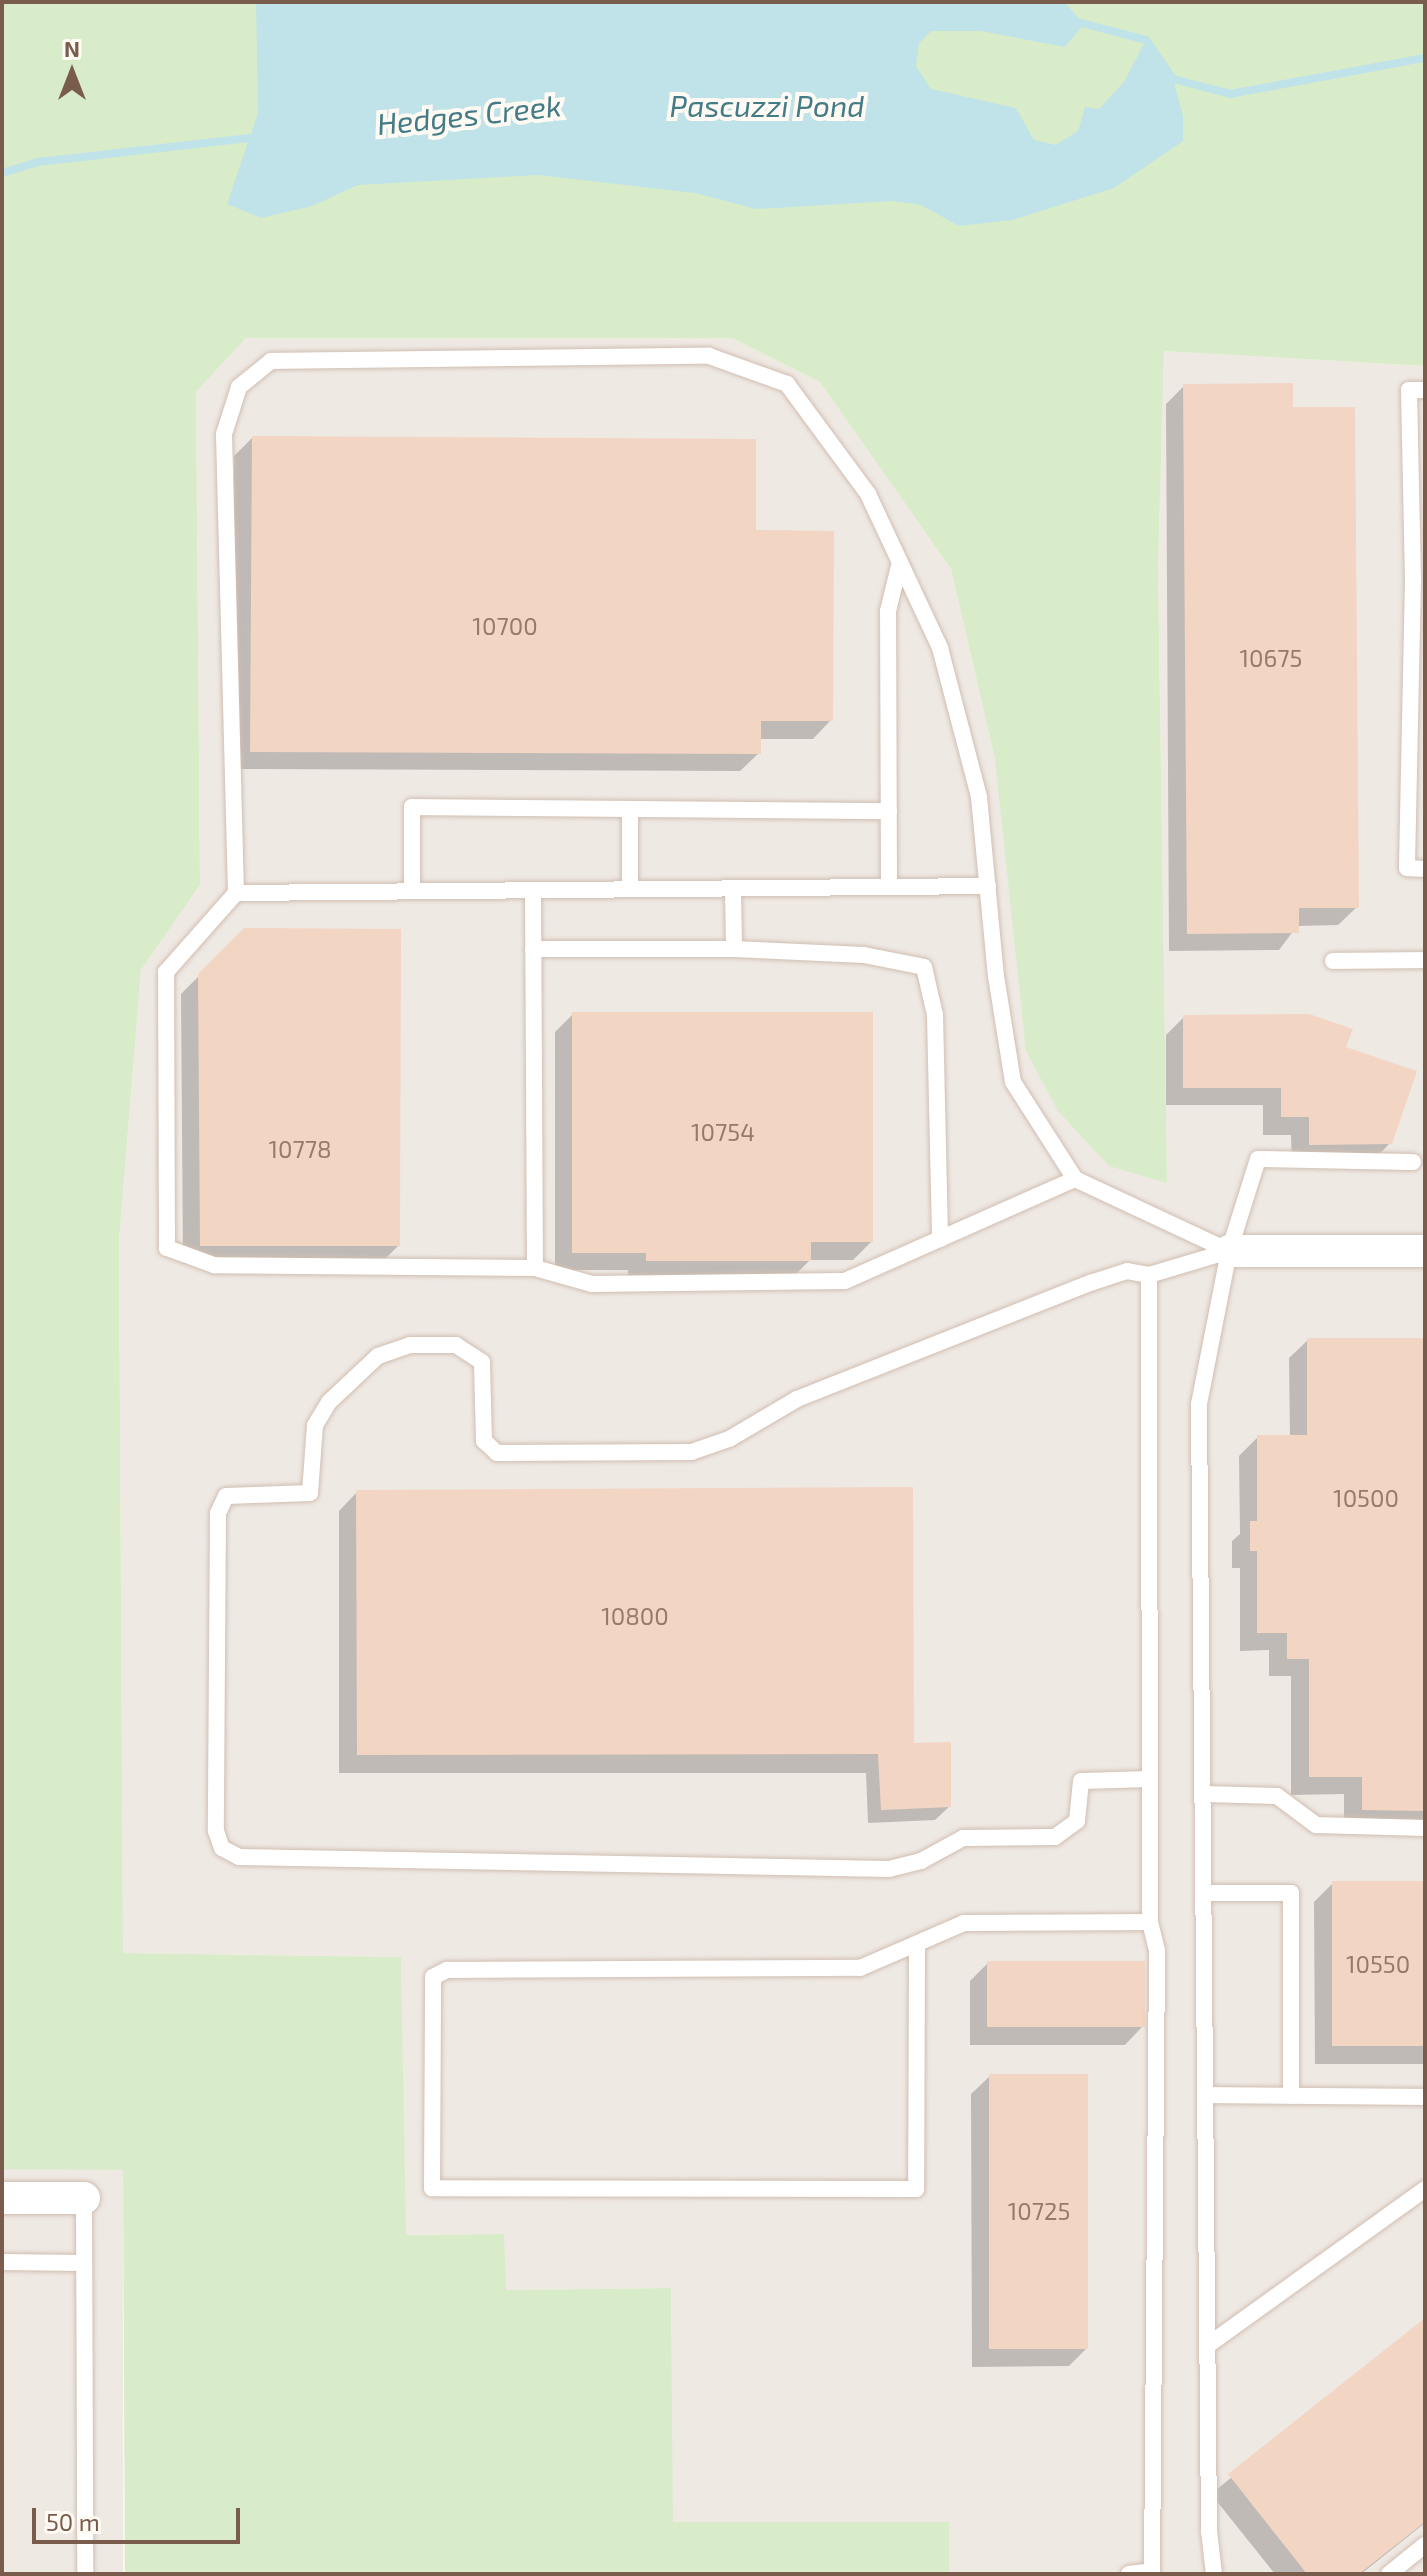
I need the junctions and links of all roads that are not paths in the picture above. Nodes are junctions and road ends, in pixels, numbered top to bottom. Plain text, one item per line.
1 (1425, 390) edge
2 (900, 562) junction
3 (1419, 596) edge
4 (630, 809) junction
5 (889, 811) junction
6 (1425, 869) edge
7 (988, 886) junction
8 (889, 887) junction
9 (630, 889) junction
10 (733, 889) junction
11 (533, 890) junction
12 (412, 891) junction
13 (236, 893) junction
14 (533, 949) junction
15 (734, 949) junction
16 (1425, 960) edge
17 (1333, 961) dead end
18 (1413, 1162) dead end
19 (1075, 1179) junction
20 (940, 1239) junction
21 (1229, 1251) junction
22 (1425, 1251) edge
23 (535, 1268) junction
24 (1149, 1275) junction
25 (1150, 1779) junction
26 (1203, 1794) junction
27 (1425, 1828) edge
28 (1204, 1893) junction
29 (1150, 1922) junction
30 (917, 1945) junction
31 (1205, 2095) junction
32 (1291, 2096) junction
33 (1425, 2097) edge
34 (1425, 2189) edge
35 (2, 2198) edge
36 (84, 2198) joint
37 (2, 2262) edge
38 (84, 2263) junction
39 (1208, 2345) junction
40 (1425, 2545) edge
41 (1152, 2572) edge
42 (85, 2574) edge
43 (1129, 2574) edge
44 (1214, 2574) edge
45 (1389, 2574) edge

1 - 3 lane
2 - 5 lane
2 - 7 lane
2 - 13 lane
3 - 6 lane
4 - 5 lane
4 - 9 lane
4 - 12 lane
5 - 8 lane
7 - 8 lane
7 - 19 lane
8 - 10 lane
9 - 10 lane
9 - 11 lane
10 - 15 lane
11 - 12 lane
11 - 14 lane
12 - 13 lane
13 - 23 lane
14 - 15 lane
14 - 23 lane
15 - 20 lane
16 - 17 lane
18 - 21 lane
19 - 20 lane
19 - 21 lane
20 - 23 lane
21 - 22 street
21 - 24 lane
21 - 26 lane
24 - 25 lane
24 - 25 lane
25 - 29 lane
26 - 27 lane
26 - 28 lane
28 - 31 lane
28 - 32 lane
29 - 30 lane
29 - 41 lane
30 - 30 lane
31 - 32 lane
31 - 39 lane
32 - 33 lane
34 - 39 lane
35 - 36 street
36 - 38 lane
37 - 38 lane
38 - 42 lane
39 - 44 lane
40 - 45 lane
41 - 43 lane

